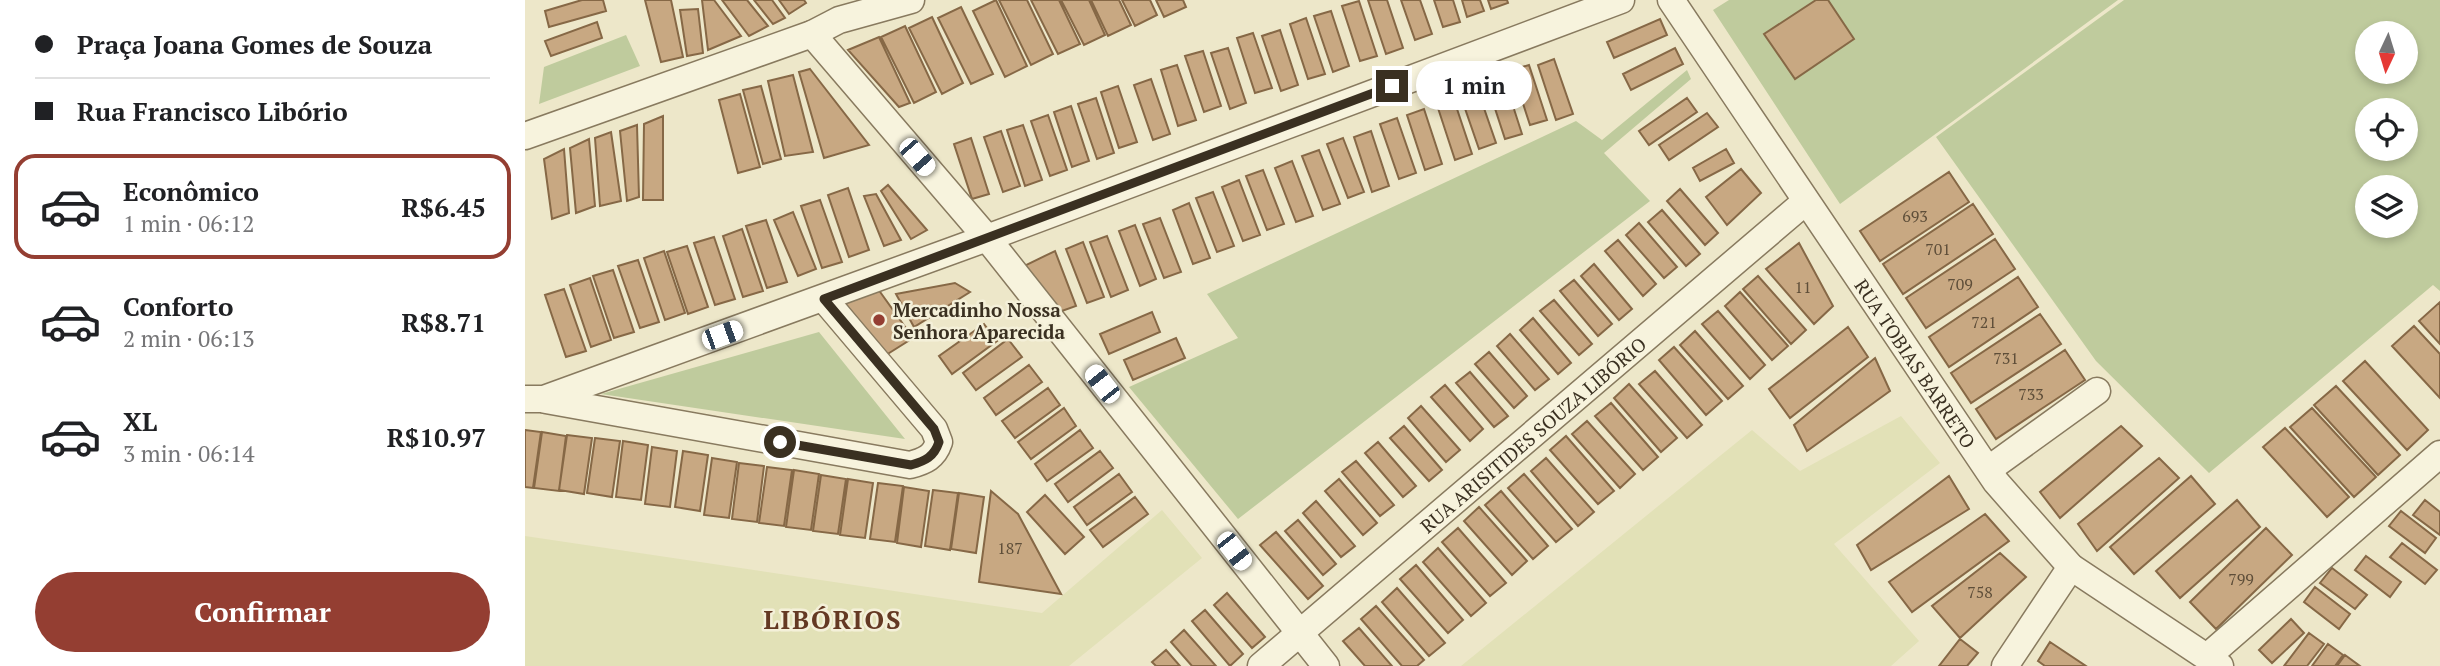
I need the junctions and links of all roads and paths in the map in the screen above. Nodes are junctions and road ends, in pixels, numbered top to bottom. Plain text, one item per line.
1 (911, 0) edge
2 (1621, 0) edge
3 (1671, 0) edge
4 (846, 10) edge
5 (812, 34) junction
6 (525, 135) edge
7 (1805, 202) junction
8 (987, 238) junction
9 (824, 299) junction
10 (2097, 391) dead end
11 (535, 399) edge
12 (2440, 454) edge
13 (1989, 469) junction
14 (2071, 567) junction
15 (1299, 635) junction
16 (2213, 662) edge
17 (1261, 666) edge
18 (1326, 666) edge
19 (2005, 666) edge

1 - 4 street
2 - 8 street
3 - 7 street, RUA TOBIAS BARRETO
4 - 5 street
5 - 6 street
5 - 8 street
7 - 13 street, RUA TOBIAS BARRETO
7 - 15 street, RUA ARISITIDES SOUZA LIBÓRIO
8 - 9 street
8 - 15 street
9 - 11 street
9 - 11 street
10 - 13 street
12 - 16 street
13 - 14 street, RUA TOBIAS BARRETO
14 - 16 street, RUA TOBIAS BARRETO
14 - 19 street
15 - 17 street, RUA ARISITIDES SOUZA LIBÓRIO
15 - 18 street

